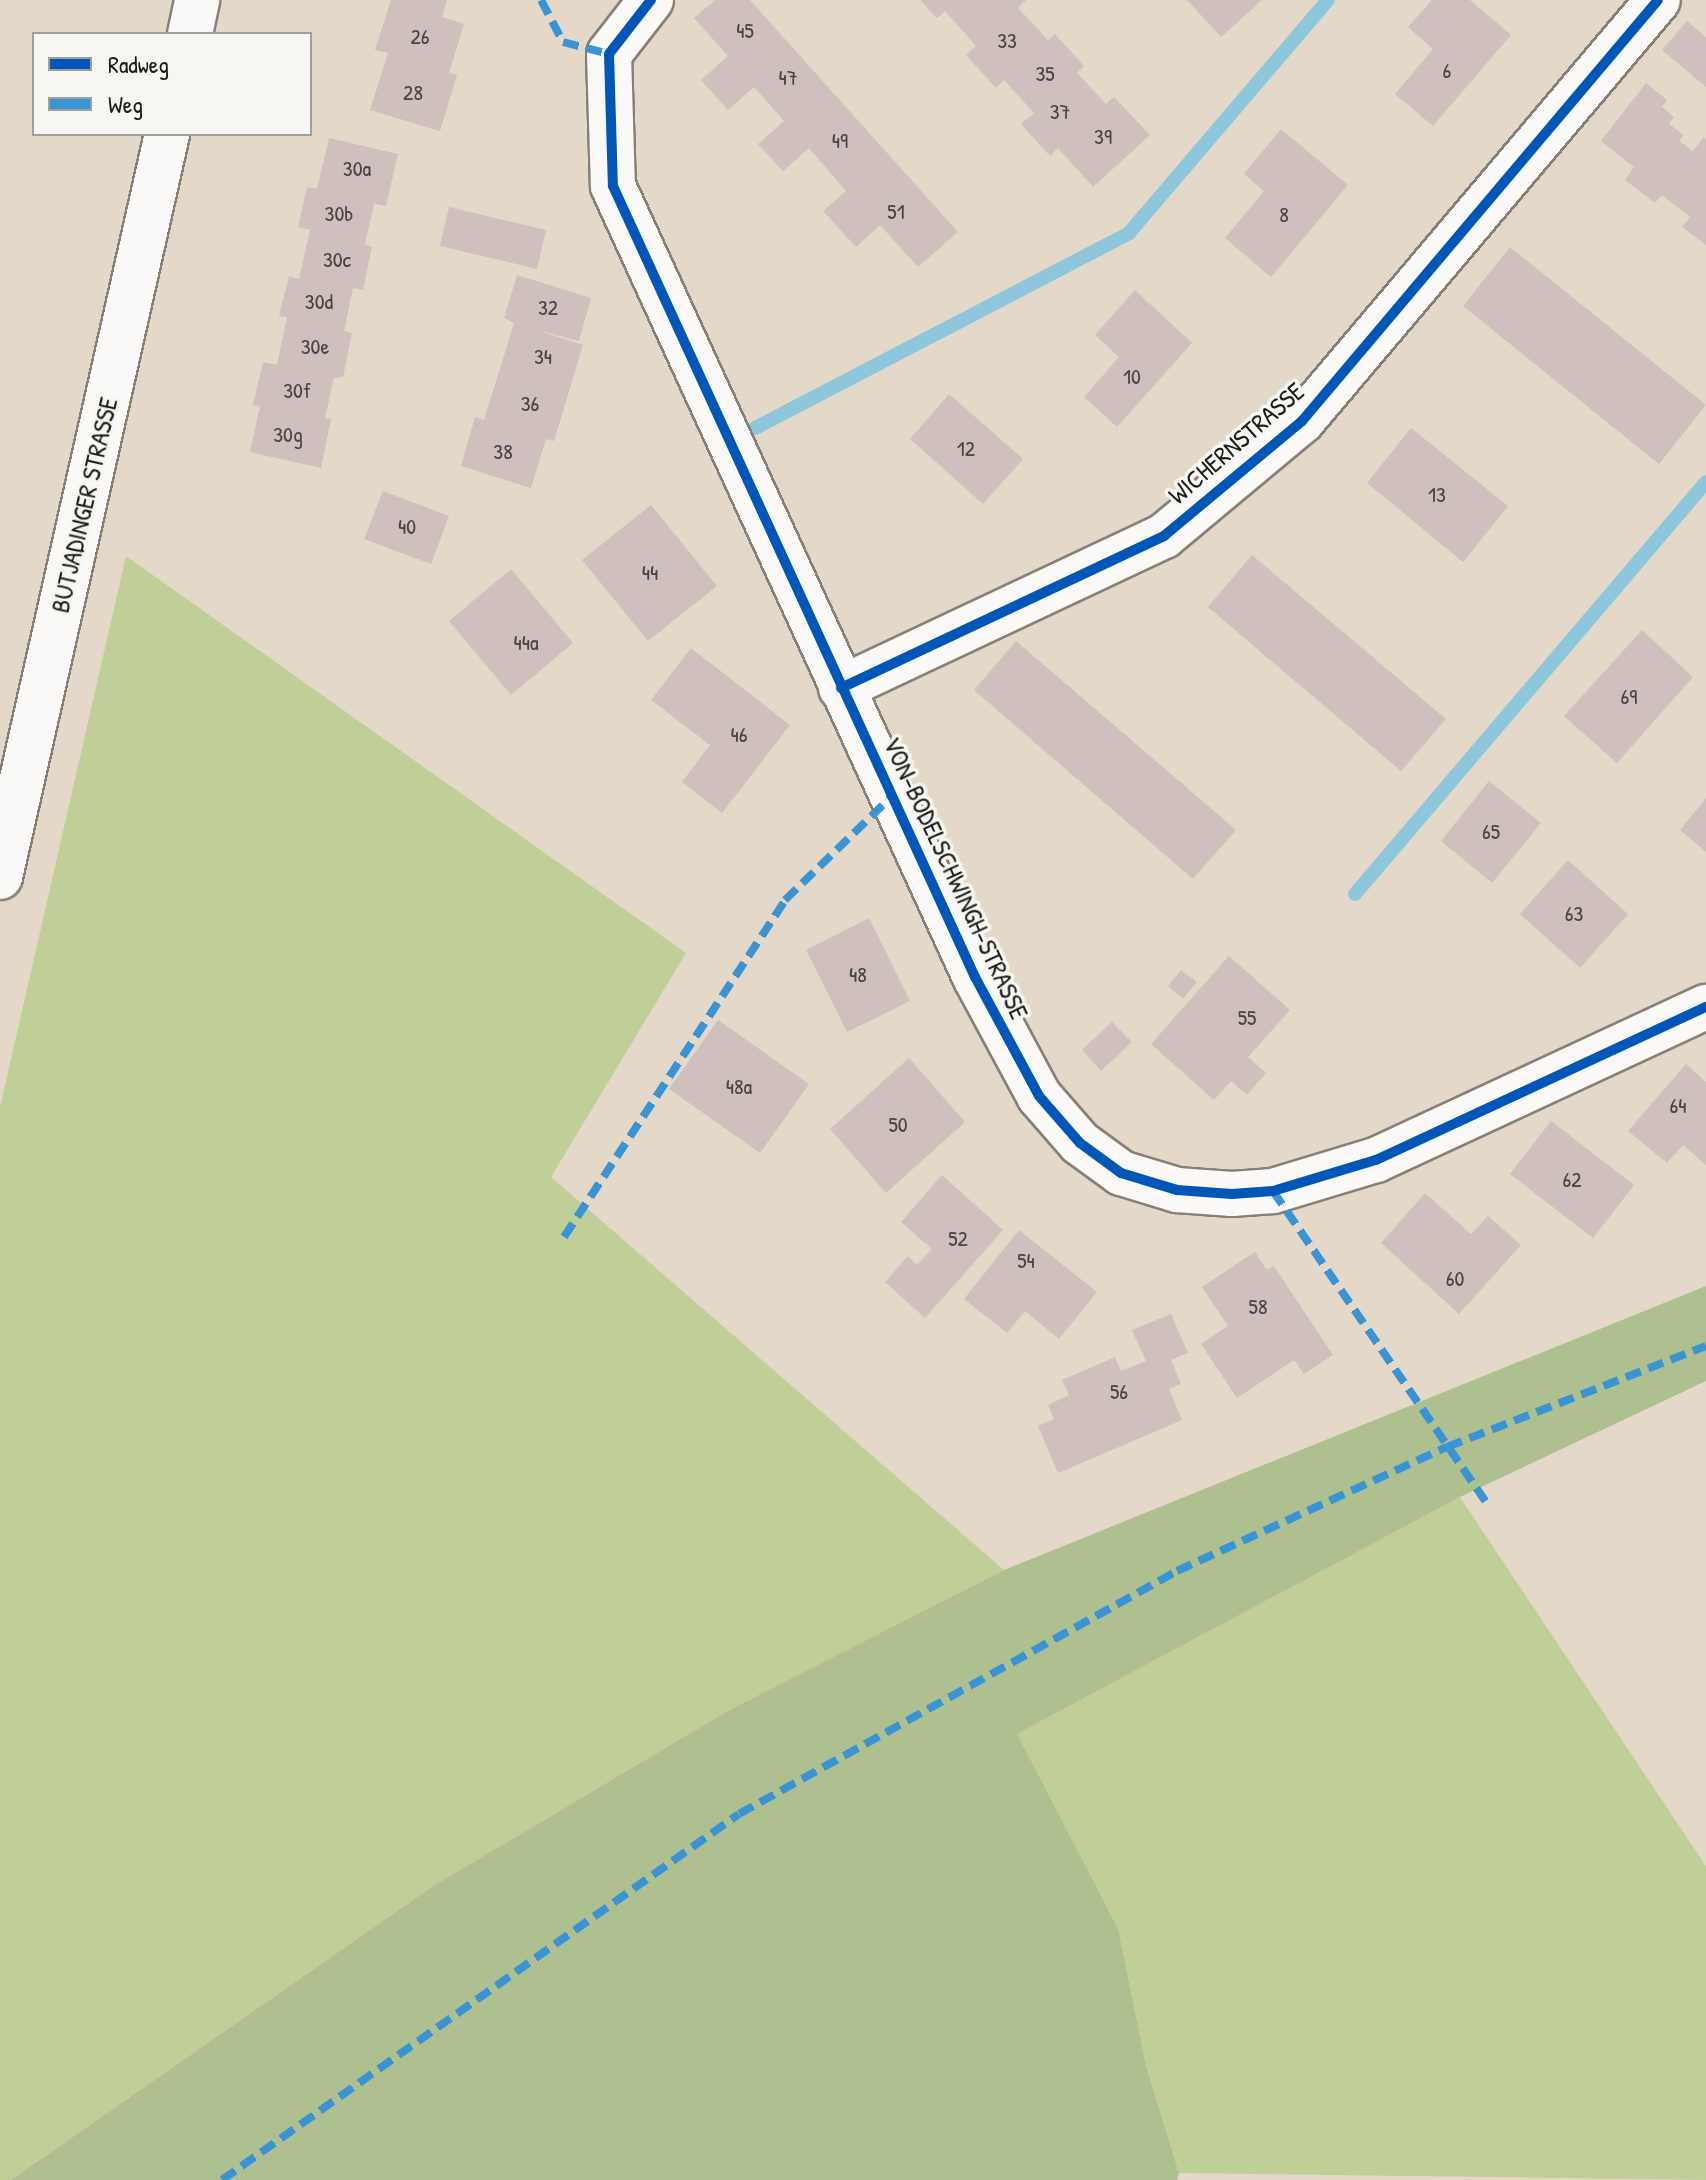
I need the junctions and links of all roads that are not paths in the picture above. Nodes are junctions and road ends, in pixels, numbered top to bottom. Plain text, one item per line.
1 (197, 0) edge
2 (651, 0) edge
3 (1658, 0) edge
4 (190, 32) edge
5 (167, 136) edge
6 (841, 688) junction
7 (0, 877) edge
8 (1706, 1007) edge

1 - 4 street
2 - 6 street, VON-BODELSCHWINGH-STRASSE
3 - 6 street, WICHERNSTRASSE
5 - 7 street, BUTJADINGER STRASSE
6 - 8 street, VON-BODELSCHWINGH-STRASSE

